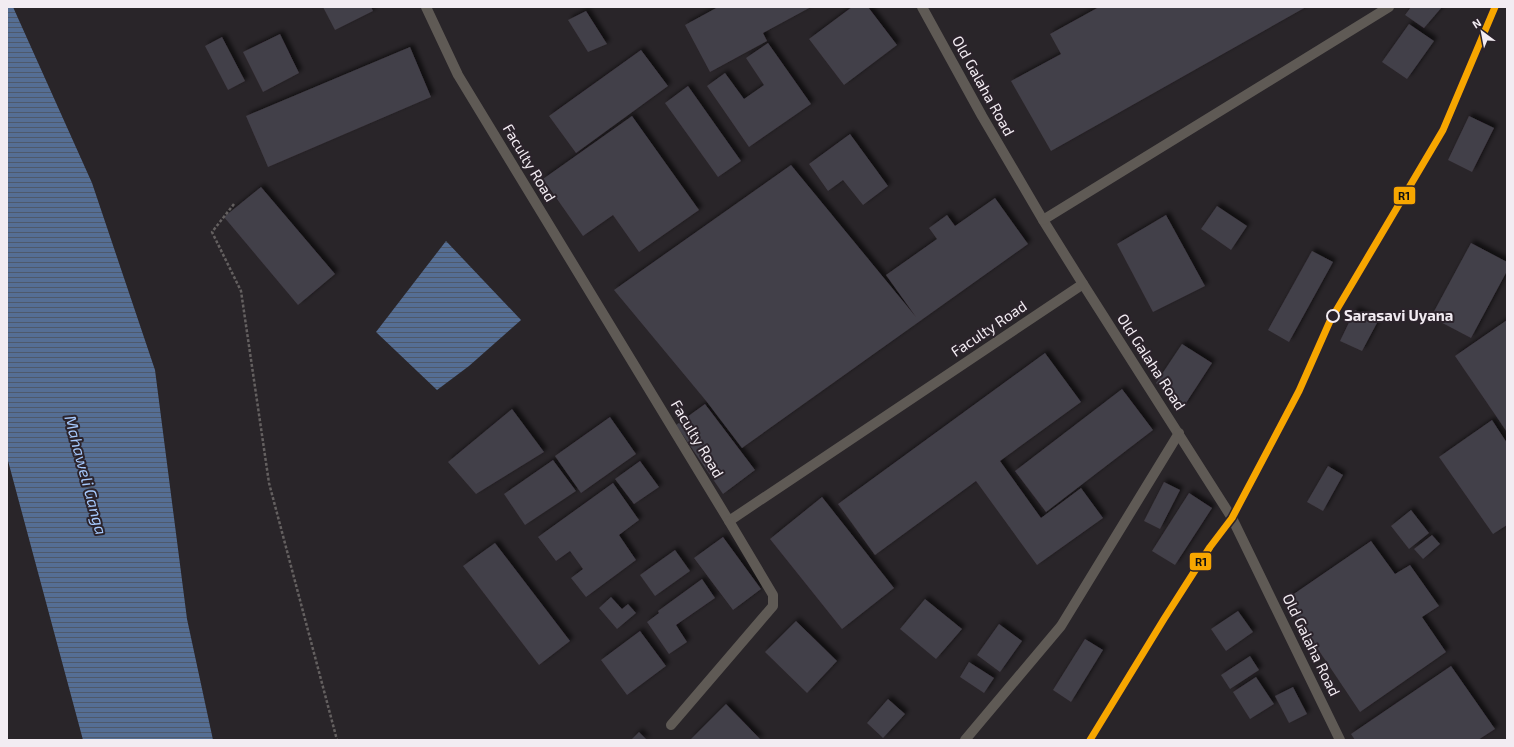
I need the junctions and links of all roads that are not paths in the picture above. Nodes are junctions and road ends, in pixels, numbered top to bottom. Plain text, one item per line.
1 (426, 7) edge
2 (922, 7) edge
3 (1389, 7) edge
4 (1043, 220) junction
5 (1083, 284) junction
6 (1179, 433) junction
7 (729, 521) junction
8 (671, 725) dead end
9 (965, 740) edge
10 (1340, 740) edge

1 - 7 lane, Faculty Road
2 - 4 lane, Old Galaha Road
3 - 4 lane
4 - 5 lane, Old Galaha Road
5 - 6 lane, Old Galaha Road
5 - 7 lane, Faculty Road
6 - 9 lane
6 - 10 lane, Old Galaha Road
7 - 8 lane

